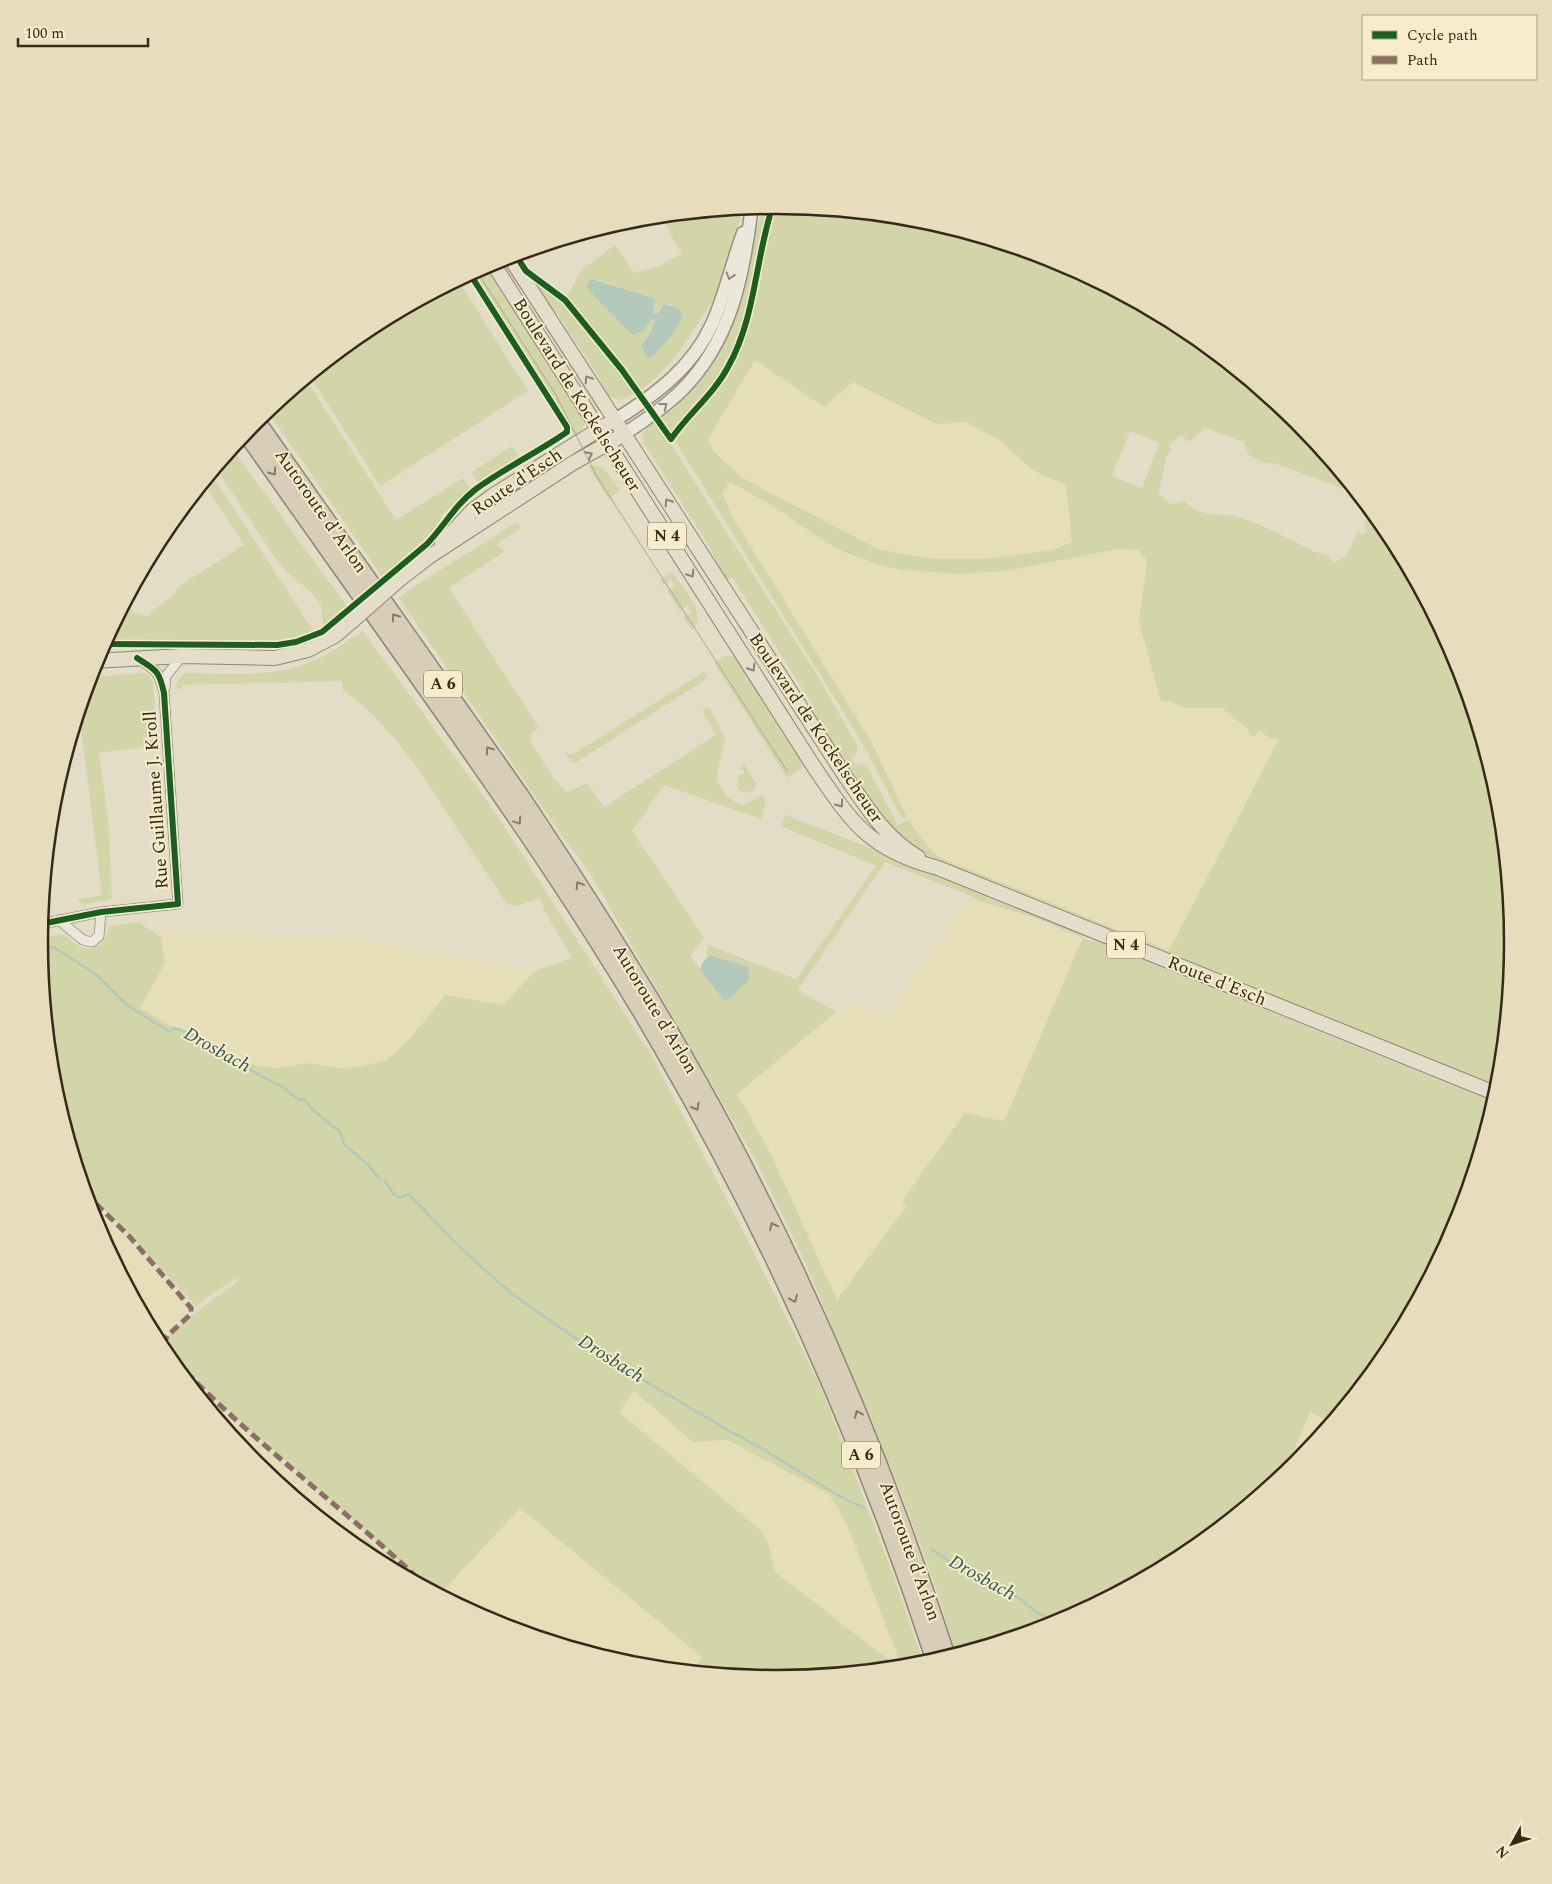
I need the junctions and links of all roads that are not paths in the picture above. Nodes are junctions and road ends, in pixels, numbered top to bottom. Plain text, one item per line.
1 (750, 215) edge
2 (751, 215) edge
3 (513, 263) edge
4 (497, 269) edge
5 (615, 420) junction
6 (263, 425) edge
7 (261, 427) edge
8 (599, 429) junction
9 (624, 434) junction
10 (250, 439) edge
11 (609, 444) junction
12 (275, 446) junction
13 (430, 556) junction
14 (182, 656) junction
15 (137, 658) junction
16 (104, 660) edge
17 (164, 693) junction
18 (938, 868) junction
19 (101, 912) junction
20 (59, 920) junction
21 (48, 922) edge
22 (1489, 1091) edge
23 (945, 1651) edge
24 (933, 1654) edge

1 -> 5 main road
9 -> 2 main road
5 -> 3 main road, Boulevard de Kockelscheuer
4 - 8 main road, Boulevard de Kockelscheuer
5 - 8 main road, Route d'Esch
5 - 9 main road, Boulevard de Kockelscheuer / N 4
6 - 12 highway
7 - 12 highway, Autoroute d'Arlon / A 6
8 - 11 main road, Boulevard de Kockelscheuer / N 4
8 - 13 main road, Route d'Esch
9 - 11 main road, Route d'Esch
18 -> 9 main road, Boulevard de Kockelscheuer / N 4
10 -> 24 highway, Autoroute d'Arlon / A 6
13 -> 11 main road, Route d'Esch
11 -> 18 main road, Boulevard de Kockelscheuer / N 4
23 -> 12 highway, Autoroute d'Arlon / A 6
13 - 14 main road, Route d'Esch, bridge
14 - 15 main road, Route d'Esch
14 - 17 street, Rue Guillaume J. Kroll
15 - 16 main road, Route d'Esch
15 - 17 street, Rue Guillaume J. Kroll
17 - 19 street, Rue Guillaume J. Kroll
18 - 22 main road, Route d'Esch / N 4
19 - 20 street, Rue Guillaume J. Kroll
19 - 20 street
20 - 21 street, Rue Guillaume J. Kroll

